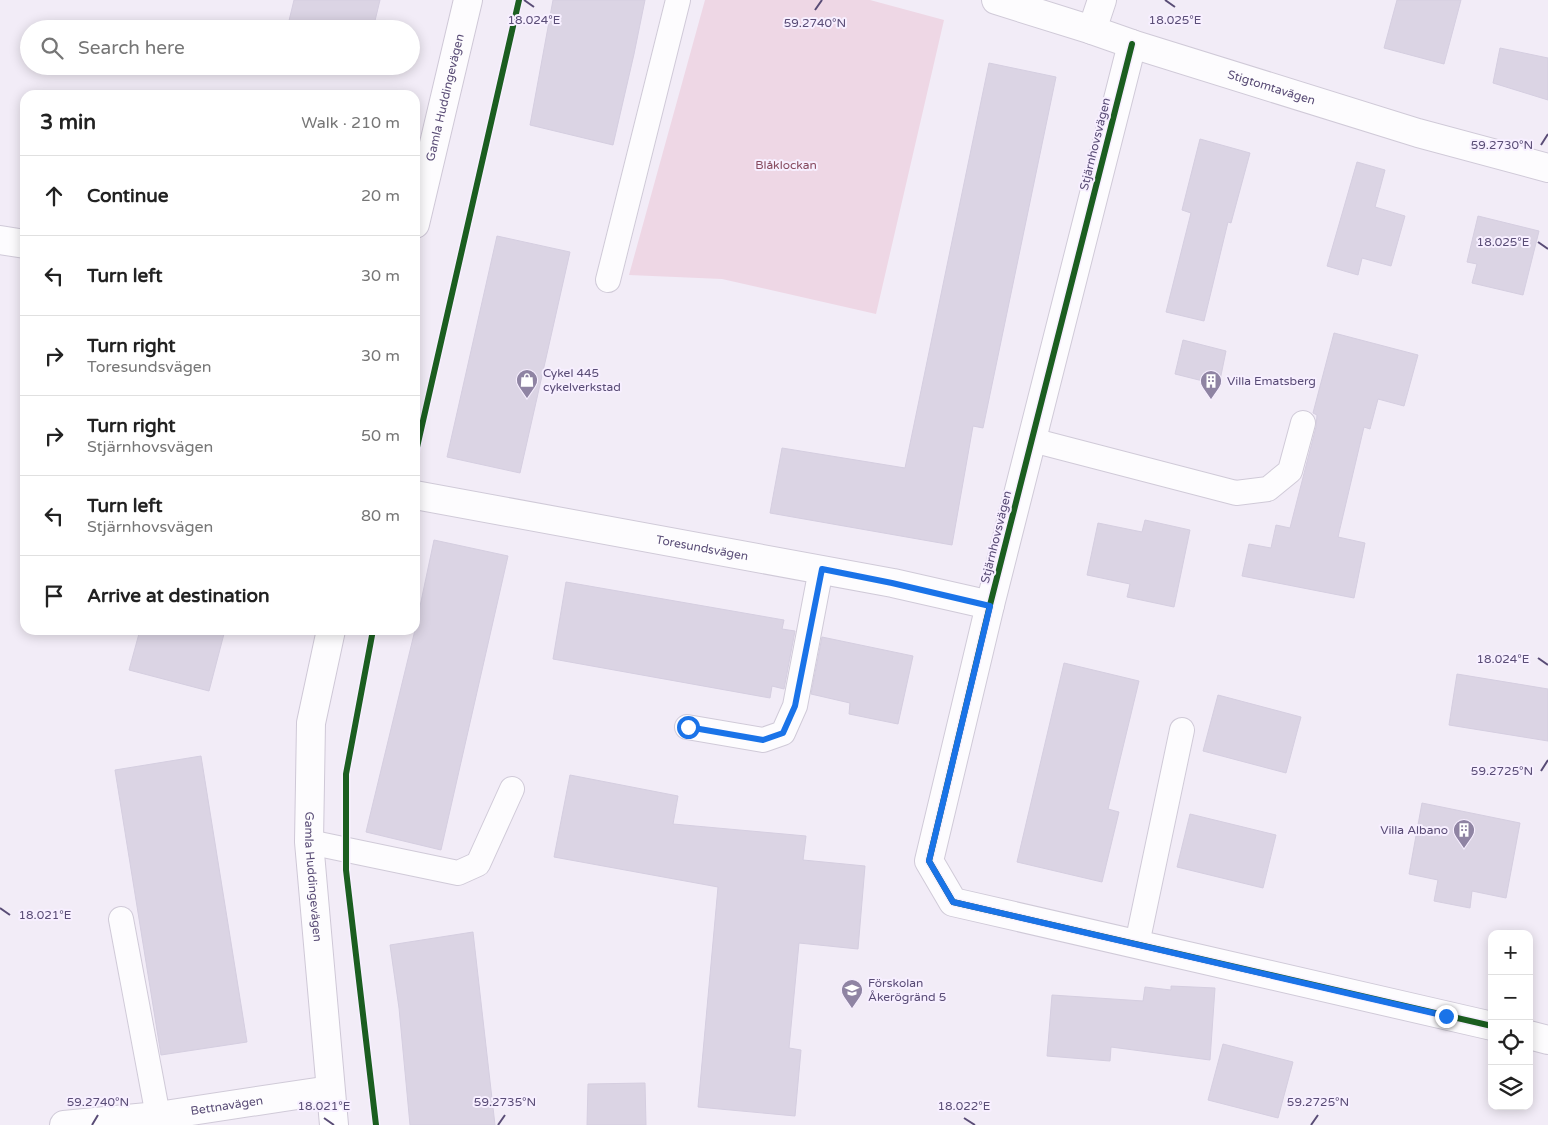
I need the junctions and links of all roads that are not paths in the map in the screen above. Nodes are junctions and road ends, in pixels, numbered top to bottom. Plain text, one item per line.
1 (468, 0) edge
2 (678, 0) edge
3 (996, 0) edge
4 (1102, 0) edge
5 (1092, 30) junction
6 (1132, 44) junction
7 (1548, 168) edge
8 (420, 203) edge
9 (0, 240) edge
10 (20, 243) edge
11 (608, 280) dead end
12 (1302, 423) dead end
13 (1032, 440) junction
14 (420, 496) edge
15 (822, 569) junction
16 (990, 606) junction
17 (330, 635) edge
18 (688, 727) dead end
19 (1182, 730) dead end
20 (512, 789) dead end
21 (309, 842) junction
22 (121, 919) dead end
23 (1137, 944) junction
24 (1488, 1025) edge
25 (1533, 1036) edge
26 (1548, 1040) edge
27 (330, 1090) junction
28 (158, 1116) junction
29 (66, 1125) edge
30 (334, 1125) edge

1 - 8 street, Gamla Huddingevägen
2 - 11 lane
3 - 5 street, Stigtomtavägen
4 - 5 street
5 - 6 street, Stigtomtavägen
6 - 7 street, Stigtomtavägen
6 - 13 street, Stjärnhovsvägen
9 - 10 street
12 - 13 lane
13 - 16 street, Stjärnhovsvägen
14 - 15 street, Toresundsvägen
15 - 16 street, Toresundsvägen
15 - 18 lane
16 - 23 street, Stjärnhovsvägen
17 - 21 street, Gamla Huddingevägen
19 - 23 lane
20 - 21 lane
21 - 27 street, Gamla Huddingevägen
22 - 28 lane
23 - 24 street, Stjärnhovsvägen
25 - 26 street
27 - 28 street, Bettnavägen
27 - 30 street, Gamla Huddingevägen
28 - 29 street, Bettnavägen

